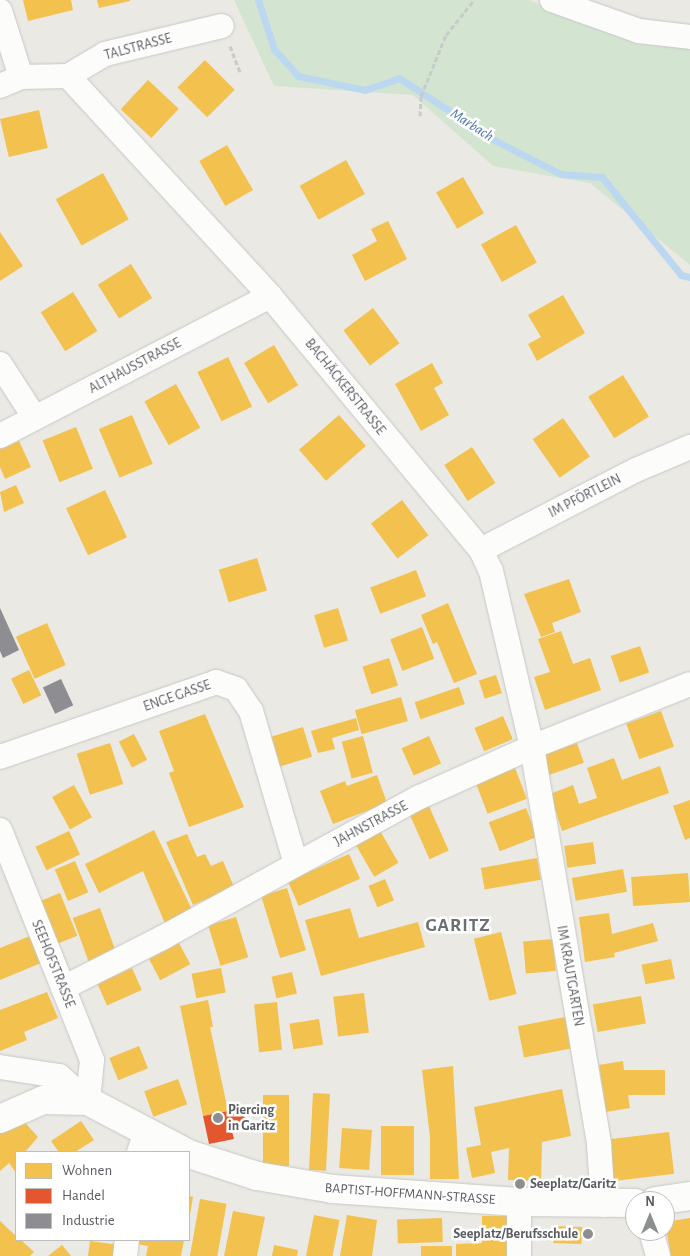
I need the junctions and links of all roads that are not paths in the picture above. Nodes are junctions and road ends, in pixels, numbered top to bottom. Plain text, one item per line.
1 (552, 0) edge
2 (0, 11) edge
3 (222, 26) road end
4 (690, 37) edge
5 (68, 76) junction
6 (11, 81) edge
7 (270, 296) junction
8 (0, 364) edge
9 (35, 418) junction
10 (0, 436) edge
11 (690, 446) edge
12 (481, 550) junction
13 (690, 684) edge
14 (532, 747) junction
15 (0, 758) edge
16 (0, 830) edge
17 (296, 864) junction
18 (63, 988) junction
19 (0, 1067) edge
20 (88, 1100) junction
21 (0, 1119) edge
22 (143, 1143) edge
23 (180, 1151) edge
24 (190, 1154) edge
25 (690, 1196) edge
26 (675, 1198) edge
27 (520, 1202) junction
28 (625, 1204) edge
29 (603, 1205) junction
30 (126, 1241) edge
31 (654, 1241) edge
32 (125, 1256) edge
33 (519, 1256) edge
34 (658, 1256) edge

1 - 4 street
2 - 6 street
3 - 5 street, TALSTRASSE
5 - 6 street, TALSTRASSE
5 - 7 street, BACHÄCKERSTRASSE
7 - 9 street, ALTHAUSSTRASSE
7 - 12 street, BACHÄCKERSTRASSE
8 - 9 street
9 - 10 street, ALTHAUSSTRASSE
11 - 12 street, IM PFÖRTLEIN
12 - 14 street, BACHÄCKERSTRASSE
13 - 14 street, JAHNSTRASSE
14 - 17 street, JAHNSTRASSE
14 - 29 street, IM KRAUTGARTEN
15 - 17 street, ENGE GASSE
16 - 18 street, SEEHOFSTRASSE
17 - 18 street, JAHNSTRASSE
18 - 20 street, SEEHOFSTRASSE
19 - 20 street
20 - 21 street
20 - 22 street
22 - 23 street
24 - 27 street, BAPTIST-HOFFMANN-STRASSE
25 - 26 street
27 - 29 street, BAPTIST-HOFFMANN-STRASSE
27 - 33 street
28 - 29 street, BAPTIST-HOFFMANN-STRASSE
30 - 32 street
31 - 34 street

